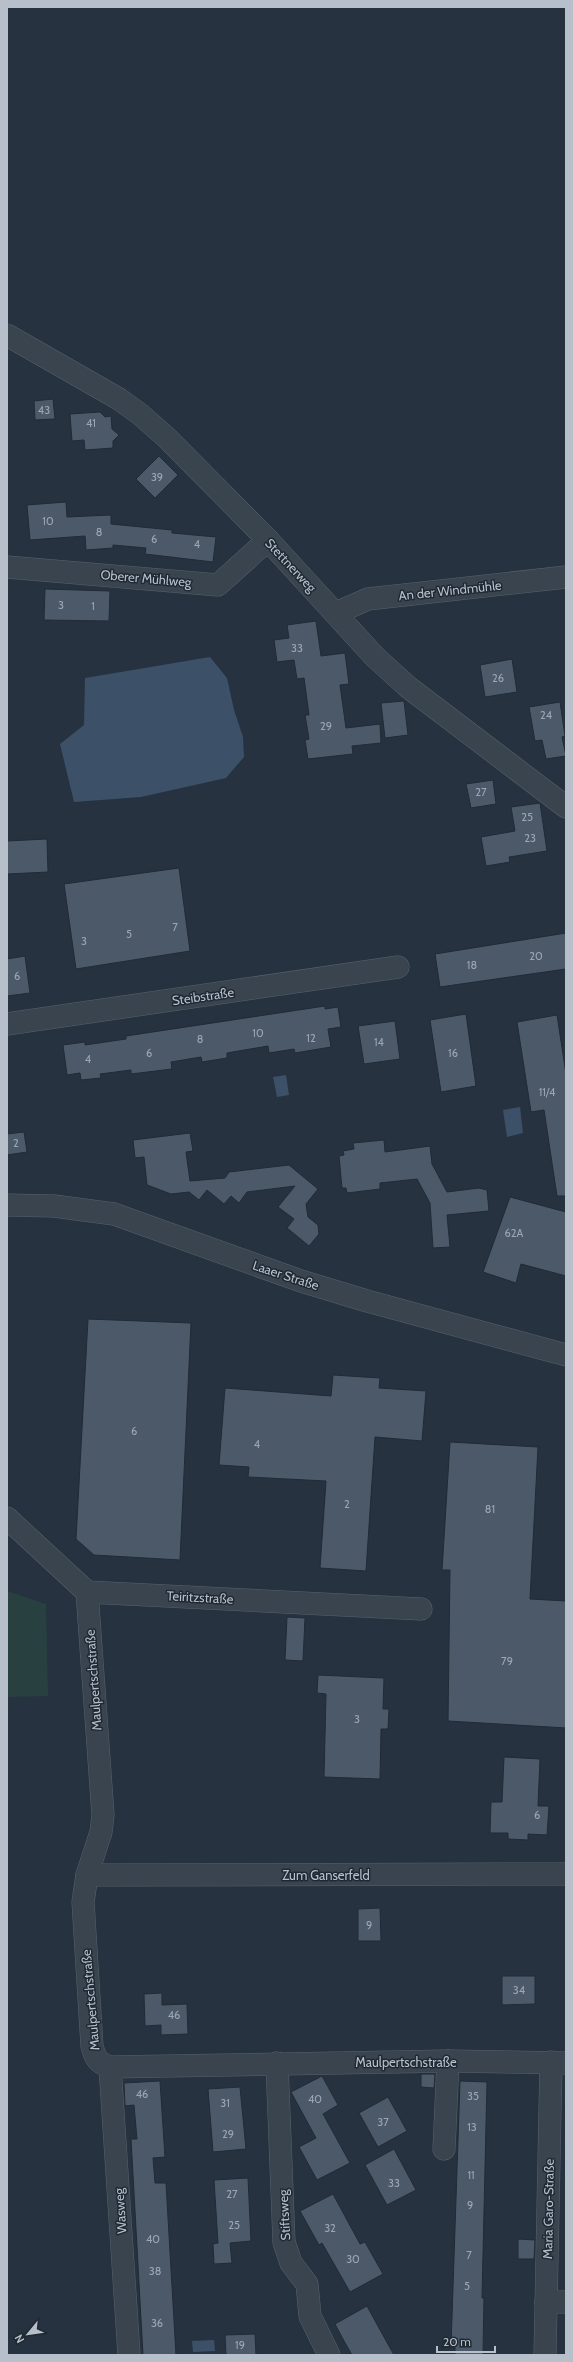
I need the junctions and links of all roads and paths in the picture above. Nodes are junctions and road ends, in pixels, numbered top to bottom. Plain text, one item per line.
1 (7, 335) edge
2 (268, 540) junction
3 (7, 567) edge
4 (566, 577) edge
5 (336, 613) junction
6 (566, 807) edge
7 (398, 967) dead end
8 (7, 1024) edge
9 (7, 1205) edge
10 (566, 1355) edge
11 (7, 1518) edge
12 (87, 1592) junction
13 (421, 1609) dead end
14 (566, 1874) edge
15 (87, 1875) junction
16 (448, 2061) junction
17 (277, 2063) junction
18 (558, 2063) edge
19 (110, 2067) junction
20 (444, 2149) dead end
21 (556, 2302) edge
22 (129, 2355) edge
23 (329, 2355) edge
24 (544, 2355) edge

1 - 2 street, Stettnerweg
2 - 3 street, Oberer Mühlweg
2 - 5 street, Stettnerweg
4 - 5 street, An der Windmühle
5 - 6 street, Stettnerweg
7 - 8 street, Steibstraße
9 - 10 street, Laaer Straße
11 - 12 street
12 - 13 street, Teiritzstraße
12 - 15 street, Maulpertschstraße
14 - 15 street, Zum Ganserfeld
15 - 19 street, Maulpertschstraße
16 - 17 street, Maulpertschstraße
16 - 18 street, Maulpertschstraße
16 - 20 street
17 - 19 street, Maulpertschstraße
17 - 23 street, Stiftsweg
18 - 21 street, Maria Garo-Straße
19 - 22 street, Wasweg
21 - 24 street, Maria Garo-Straße

